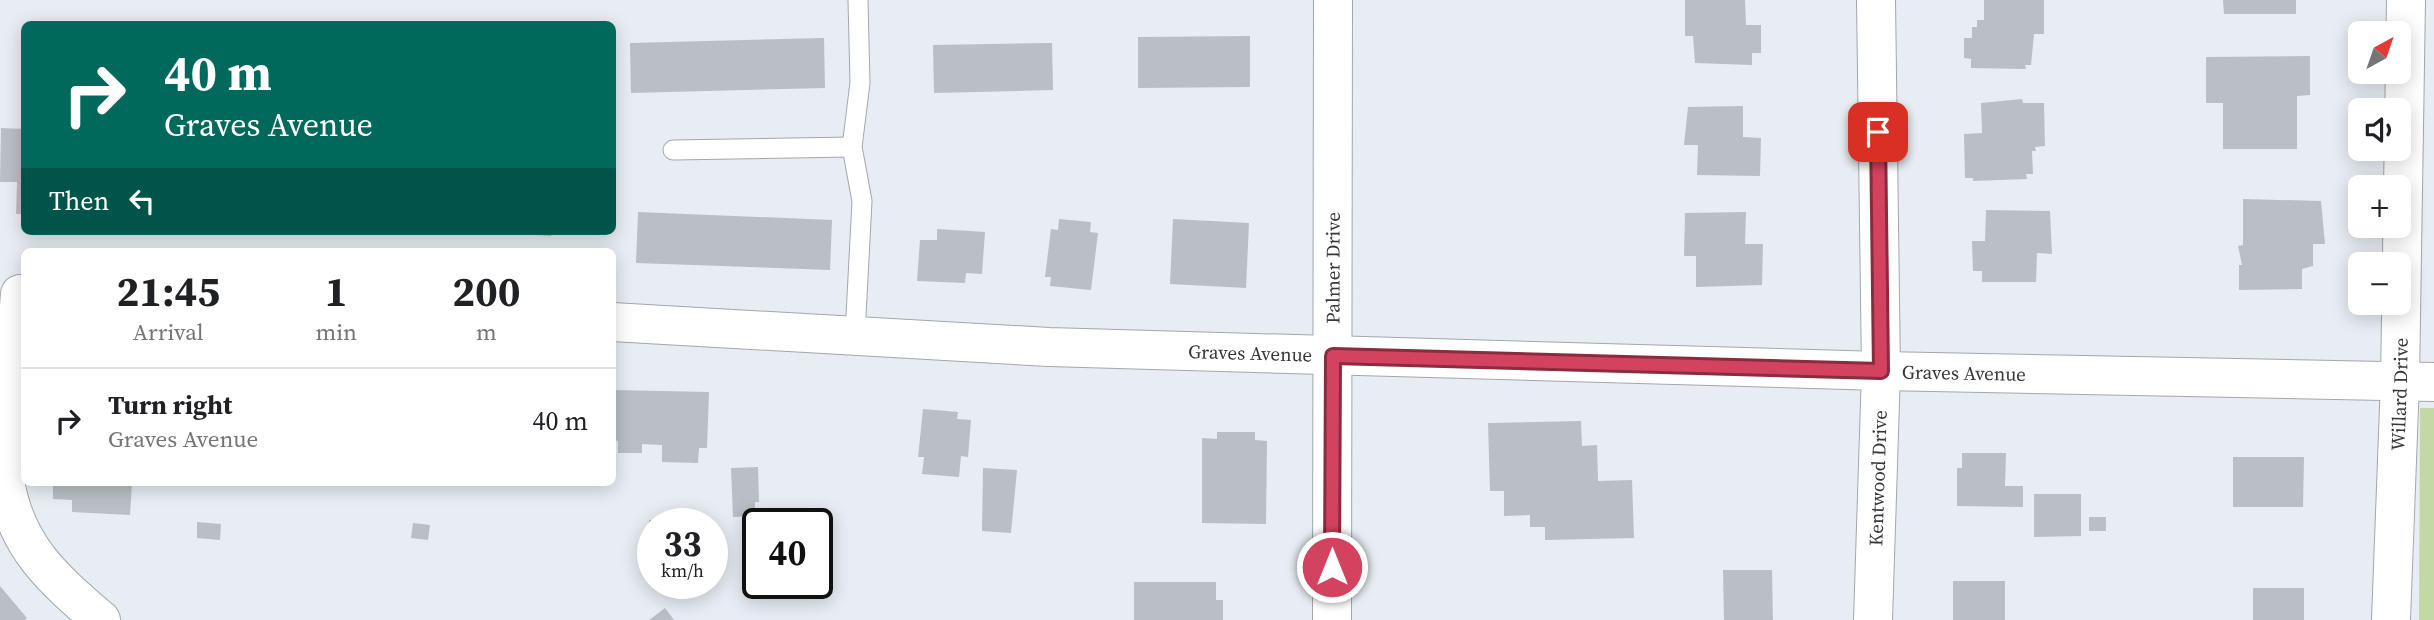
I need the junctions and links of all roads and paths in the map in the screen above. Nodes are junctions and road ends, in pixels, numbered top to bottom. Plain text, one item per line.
1 (858, 0) edge
2 (1333, 0) edge
3 (1876, 0) edge
4 (2406, 0) edge
5 (852, 147) junction
6 (673, 150) dead end
7 (15, 294) edge
8 (616, 322) edge
9 (855, 335) junction
10 (1333, 356) junction
11 (1881, 371) junction
12 (2417, 382) edge
13 (101, 620) edge
14 (1332, 620) edge
15 (1872, 620) edge
16 (2391, 620) edge

1 - 5 lane
2 - 10 street, Palmer Drive
3 - 11 street, Kentwood Drive
4 - 12 street, Willard Drive
5 - 6 lane
5 - 9 lane
7 - 13 street
8 - 9 street, Graves Avenue
9 - 10 street, Graves Avenue
10 - 11 street, Graves Avenue
10 - 14 street, Palmer Drive
11 - 12 street, Graves Avenue
11 - 15 street, Kentwood Drive
12 - 16 street, Willard Drive

